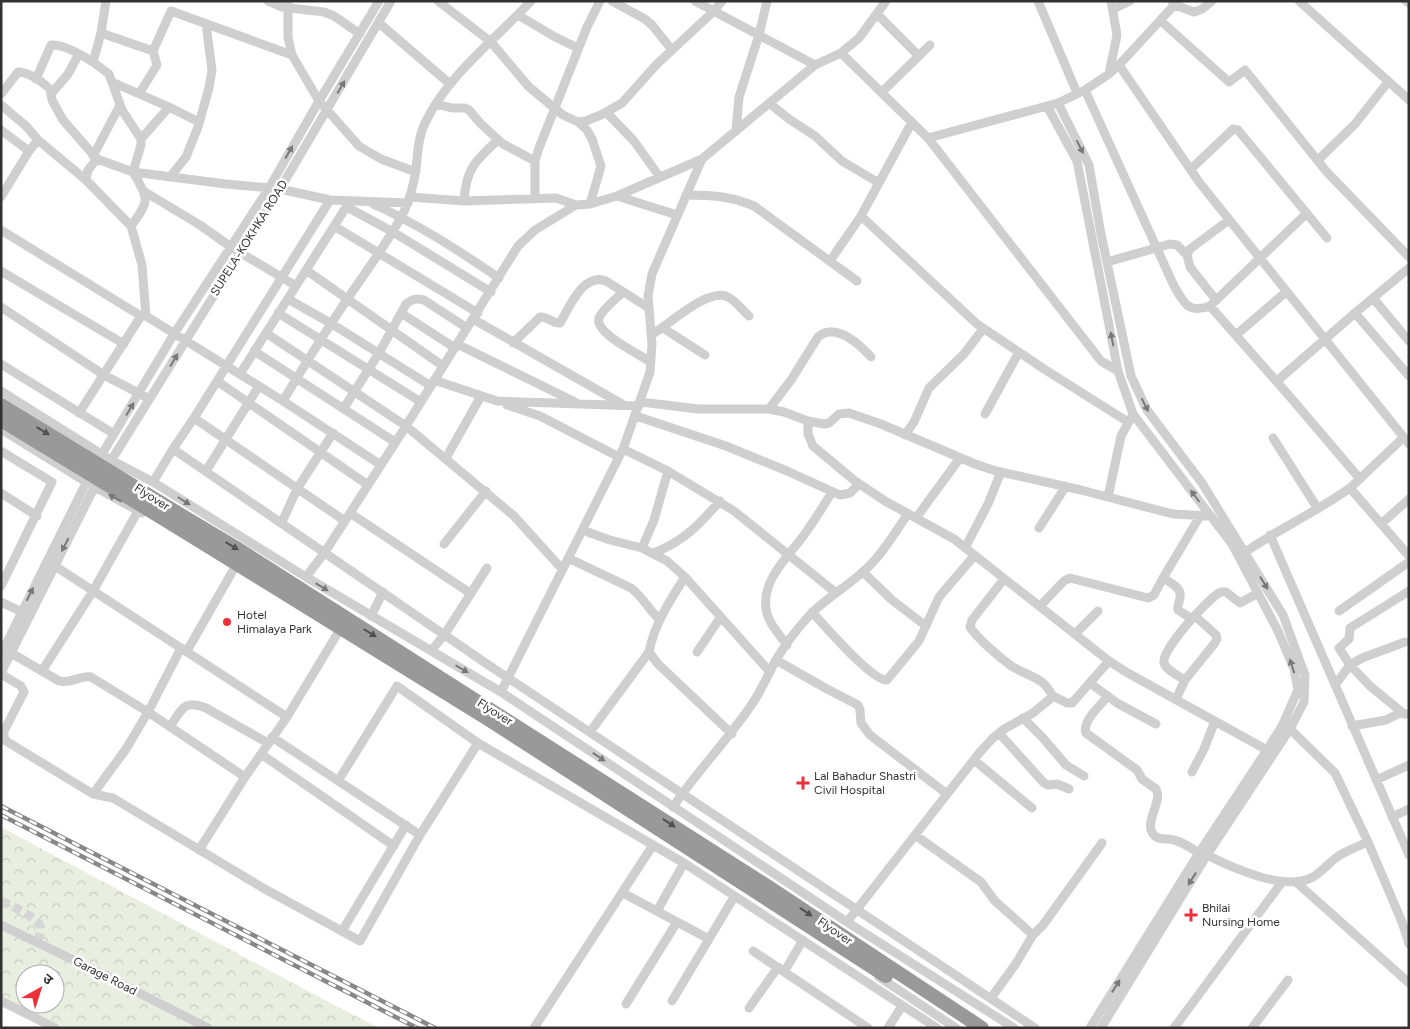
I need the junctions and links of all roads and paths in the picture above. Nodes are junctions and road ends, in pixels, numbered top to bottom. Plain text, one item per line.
1 (106, 1) edge
2 (268, 1) edge
3 (379, 1) edge
4 (391, 1) edge
5 (438, 1) edge
6 (531, 1) edge
7 (600, 1) edge
8 (612, 1) edge
9 (694, 1) edge
10 (722, 1) edge
11 (767, 1) edge
12 (886, 1) edge
13 (1038, 1) edge
14 (1130, 1) edge
15 (1212, 1) edge
16 (1299, 1) edge
17 (1175, 2) edge
18 (288, 5) edge
19 (1112, 5) edge
20 (714, 11) junction
21 (876, 14) junction
22 (518, 15) junction
23 (1161, 21) junction
24 (378, 23) junction
25 (206, 24) junction
26 (101, 33) junction
27 (360, 34) junction
28 (759, 35) junction
29 (491, 42) junction
30 (930, 45) dead end
31 (578, 48) junction
32 (672, 50) junction
33 (153, 51) junction
34 (841, 53) junction
35 (79, 54) junction
36 (292, 55) junction
37 (919, 56) junction
38 (93, 62) junction
39 (815, 65) junction
40 (1119, 66) junction
41 (1109, 74) junction
42 (36, 79) junction
43 (112, 82) junction
44 (1388, 82) junction
45 (450, 84) junction
46 (1081, 91) junction
47 (882, 92) junction
48 (1, 94) edge
49 (51, 94) junction
50 (139, 94) junction
51 (1409, 100) edge
52 (319, 101) junction
53 (769, 103) junction
54 (1058, 103) junction
55 (1, 104) edge
56 (436, 104) junction
57 (120, 105) junction
58 (1047, 106) junction
59 (169, 107) junction
60 (555, 108) junction
61 (327, 110) junction
62 (606, 112) junction
63 (199, 122) junction
64 (578, 122) junction
65 (912, 122) junction
66 (1, 130) edge
67 (736, 130) junction
68 (928, 138) junction
69 (140, 139) junction
70 (38, 140) junction
71 (498, 140) junction
72 (29, 151) junction
73 (95, 157) junction
74 (702, 159) junction
75 (1318, 160) junction
76 (535, 161) junction
77 (1191, 170) junction
78 (133, 172) junction
79 (416, 172) junction
80 (659, 176) junction
81 (170, 177) junction
82 (86, 180) junction
83 (878, 184) junction
84 (269, 188) junction
85 (280, 189) junction
86 (145, 192) junction
87 (686, 195) junction
88 (1, 196) edge
89 (617, 196) junction
90 (410, 197) junction
91 (534, 197) junction
92 (330, 200) junction
93 (464, 201) junction
94 (368, 202) junction
95 (348, 204) junction
96 (590, 204) junction
97 (576, 205) junction
98 (1307, 213) junction
99 (677, 215) junction
100 (402, 216) junction
101 (860, 216) junction
102 (1229, 220) junction
103 (131, 226) junction
104 (334, 226) junction
105 (4, 232) edge
106 (393, 232) junction
107 (1327, 238) dead end
108 (1, 243) edge
109 (231, 247) junction
110 (1156, 248) junction
111 (241, 252) junction
112 (381, 253) junction
113 (1187, 255) junction
114 (1409, 257) edge
115 (1260, 259) junction
116 (830, 261) junction
117 (1107, 262) junction
118 (1409, 268) edge
119 (306, 270) junction
120 (1, 271) edge
121 (282, 276) junction
122 (499, 278) junction
123 (857, 281) dead end
124 (296, 286) junction
125 (491, 292) junction
126 (623, 292) junction
127 (1286, 292) junction
128 (1373, 298) junction
129 (288, 299) junction
130 (347, 300) junction
131 (1213, 303) junction
132 (1, 307) edge
133 (649, 308) junction
134 (278, 313) junction
135 (401, 313) junction
136 (1355, 313) junction
137 (143, 316) junction
138 (475, 316) junction
139 (749, 316) dead end
140 (332, 324) junction
141 (467, 328) junction
142 (663, 328) junction
143 (983, 328) junction
144 (392, 331) junction
145 (266, 333) junction
146 (174, 334) junction
147 (651, 335) junction
148 (1236, 335) junction
149 (322, 339) junction
150 (1325, 340) junction
151 (1409, 341) edge
152 (185, 342) junction
153 (513, 343) junction
154 (124, 344) junction
155 (456, 346) junction
156 (254, 351) junction
157 (1018, 352) junction
158 (379, 353) junction
159 (704, 355) dead end
160 (871, 357) dead end
161 (308, 360) junction
162 (651, 362) junction
163 (1, 364) edge
164 (226, 366) junction
165 (443, 366) junction
166 (368, 369) junction
167 (1118, 372) junction
168 (240, 374) junction
169 (104, 375) junction
170 (1409, 376) edge
171 (297, 377) junction
172 (217, 381) junction
173 (1277, 381) junction
174 (432, 383) junction
175 (259, 386) junction
176 (1, 391) edge
177 (355, 392) junction
178 (139, 393) junction
179 (481, 396) junction
180 (150, 400) junction
181 (283, 401) junction
182 (497, 401) junction
183 (420, 402) junction
184 (248, 403) junction
185 (577, 404) junction
186 (640, 404) junction
187 (1, 405) edge
188 (625, 406) junction
189 (344, 408) junction
190 (769, 409) junction
191 (79, 413) junction
192 (985, 414) dead end
193 (1133, 414) junction
194 (636, 416) junction
195 (194, 418) junction
196 (1, 420) edge
197 (808, 421) junction
198 (1128, 422) junction
199 (406, 426) junction
200 (1, 429) edge
201 (333, 433) junction
202 (114, 434) junction
203 (905, 435) junction
204 (1273, 438) dead end
205 (226, 439) junction
206 (1406, 441) edge
207 (395, 442) junction
208 (173, 449) junction
209 (1, 451) edge
210 (321, 452) junction
211 (621, 453) junction
212 (101, 454) junction
213 (446, 458) junction
214 (960, 458) junction
215 (111, 460) junction
216 (381, 465) junction
217 (206, 471) junction
218 (668, 471) junction
219 (1001, 472) junction
220 (1360, 479) junction
221 (153, 482) junction
222 (859, 484) junction
223 (90, 485) junction
224 (368, 485) junction
225 (1066, 486) junction
226 (297, 488) junction
227 (1350, 488) junction
228 (486, 491) junction
229 (832, 492) junction
230 (1, 493) edge
231 (1108, 497) junction
232 (1409, 499) edge
233 (720, 501) junction
234 (1318, 509) junction
235 (138, 511) junction
236 (37, 516) junction
237 (912, 516) junction
238 (1200, 516) junction
239 (1210, 516) junction
240 (347, 517) junction
241 (282, 522) junction
242 (1381, 524) junction
243 (1039, 528) dead end
244 (582, 530) junction
245 (1270, 535) junction
246 (444, 544) dead end
247 (642, 548) junction
248 (965, 548) junction
249 (325, 552) junction
250 (1245, 552) junction
251 (654, 553) junction
252 (788, 556) junction
253 (974, 556) junction
254 (1409, 556) edge
255 (568, 558) junction
256 (1409, 562) edge
257 (55, 566) junction
258 (235, 567) junction
259 (487, 568) dead end
260 (562, 569) junction
261 (863, 572) junction
262 (306, 577) junction
263 (684, 577) junction
264 (1163, 578) junction
265 (1004, 579) junction
266 (1, 586) edge
267 (93, 591) junction
268 (1409, 591) edge
269 (383, 592) junction
270 (835, 592) junction
271 (470, 593) junction
272 (1258, 593) junction
273 (1, 602) edge
274 (1040, 606) junction
275 (1098, 611) dead end
276 (1339, 611) dead end
277 (22, 612) junction
278 (812, 612) junction
279 (371, 616) junction
280 (720, 618) junction
281 (1193, 618) junction
282 (660, 620) junction
283 (926, 626) junction
284 (339, 631) junction
285 (445, 634) junction
286 (1076, 634) junction
287 (1405, 642) dead end
288 (786, 645) junction
289 (184, 650) junction
290 (431, 651) junction
291 (5, 652) edge
292 (649, 652) junction
293 (697, 652) dead end
294 (776, 660) junction
295 (1109, 660) junction
296 (1350, 665) junction
297 (42, 671) junction
298 (770, 672) junction
299 (1, 673) edge
300 (508, 677) junction
301 (1185, 680) junction
302 (1090, 683) junction
303 (1335, 685) junction
304 (501, 692) junction
305 (1108, 696) junction
306 (1053, 697) junction
307 (1176, 699) junction
308 (148, 712) junction
309 (1406, 714) edge
310 (286, 717) junction
311 (1023, 718) junction
312 (1215, 721) junction
313 (1156, 724) dead end
314 (1352, 726) junction
315 (170, 727) junction
316 (1286, 727) junction
317 (590, 732) junction
318 (732, 734) junction
319 (999, 734) junction
320 (270, 740) junction
321 (478, 743) junction
322 (1267, 750) junction
323 (261, 754) junction
324 (974, 760) junction
325 (1409, 766) edge
326 (1192, 772) dead end
327 (1084, 776) dead end
328 (246, 777) junction
329 (1376, 780) junction
330 (338, 781) junction
331 (1069, 789) dead end
332 (93, 794) junction
333 (682, 794) junction
334 (946, 794) junction
335 (673, 807) junction
336 (1032, 808) dead end
337 (1409, 809) edge
338 (1392, 817) junction
339 (406, 825) junction
340 (420, 835) junction
341 (915, 836) junction
342 (1368, 842) junction
343 (1102, 843) dead end
344 (653, 845) junction
345 (394, 846) junction
346 (200, 850) junction
347 (1203, 854) junction
348 (1409, 855) edge
349 (684, 863) junction
350 (1282, 882) junction
351 (1296, 882) junction
352 (623, 893) junction
353 (734, 897) junction
354 (857, 910) junction
355 (656, 911) junction
356 (1405, 920) edge
357 (677, 922) junction
358 (847, 922) junction
359 (1, 925) edge
360 (342, 931) junction
361 (1033, 935) junction
362 (709, 940) junction
363 (803, 940) junction
364 (1409, 944) edge
365 (753, 951) dead end
366 (781, 970) junction
367 (1288, 980) dead end
368 (1409, 983) edge
369 (991, 998) junction
370 (1, 1001) edge
371 (672, 1001) dead end
372 (626, 1004) dead end
373 (902, 1006) junction
374 (750, 1008) dead end
375 (932, 1027) edge
376 (55, 1028) edge
377 (208, 1028) edge
378 (534, 1028) edge
379 (868, 1028) edge
380 (888, 1028) edge
381 (956, 1028) edge
382 (967, 1028) edge
383 (982, 1028) edge
384 (1014, 1028) edge
385 (1035, 1028) edge
386 (1090, 1028) edge
387 (1101, 1028) edge
388 (1174, 1028) edge
389 (1252, 1028) edge

1 - 26 street
2 - 18 street
3 - 27 street, SUPELA-KOKHKA ROAD
4 - 24 street, SUPELA-KOKHKA ROAD
5 - 29 street
6 - 22 street
7 - 31 street
8 - 32 street
9 - 20 street
10 - 20 street
11 - 28 street
12 - 21 street
13 - 46 street
14 - 19 street
15 - 17 street
16 - 44 street
17 - 23 street
18 - 27 street
18 - 36 street
19 - 41 street
20 - 28 street
20 - 32 street
21 - 34 street
21 - 37 street
22 - 29 street
22 - 31 street
23 - 40 street
23 - 75 street
24 - 45 street
61 -> 24 street, SUPELA-KOKHKA ROAD
25 - 33 street
25 - 36 street
25 - 63 street
26 - 33 street
26 - 38 street
27 - 52 street, SUPELA-KOKHKA ROAD
28 - 39 street
28 - 67 street
29 - 45 street
29 - 60 street
30 - 37 street
31 - 60 street
32 - 62 street
33 - 50 street
34 - 39 street
34 - 47 street
35 - 38 street
35 - 42 street
35 - 49 street
36 - 52 street
37 - 47 street
38 - 43 street
39 - 53 street
40 - 41 street
40 - 77 street
41 - 46 street
42 - 48 street
42 - 49 street
43 - 50 street
43 - 57 street
44 - 51 street
44 - 75 street
45 - 56 street
46 - 54 street
46 - 110 street
47 - 65 street
49 - 73 street
50 - 59 street
52 - 61 street
84 -> 52 street, SUPELA-KOKHKA ROAD
53 - 67 street
53 - 83 street
54 - 58 street
54 -> 117 street
55 - 70 street
56 - 71 street
56 - 79 street
57 - 69 street
57 - 73 street
58 - 68 street
167 -> 58 street
59 - 63 street
59 - 69 street
60 - 64 street
60 - 76 street
61 - 79 street
61 - 85 street, SUPELA-KOKHKA ROAD
62 - 64 street
62 - 80 street
63 - 81 street
64 - 96 street
65 - 68 street
65 - 83 street
66 - 72 street
67 - 74 street
68 - 167 street
69 - 78 street
70 - 72 street
70 - 82 street
71 - 76 street
71 - 93 street
72 - 88 street
73 - 78 street
73 - 82 street
74 - 80 street
74 - 87 street
75 - 114 street
76 - 91 street
77 - 98 street
77 - 102 street
78 - 81 street
78 - 86 street
79 - 90 street
80 - 89 street
81 - 84 street
82 - 103 street
83 - 101 street
84 - 85 street
84 - 109 street, SUPELA-KOKHKA ROAD
85 - 92 street
85 - 111 street, SUPELA-KOKHKA ROAD
86 - 103 street
86 - 109 street
87 - 99 street
87 - 116 street
89 - 96 street
89 - 99 street
90 - 93 street
90 - 94 street
90 - 100 street
91 - 93 street
91 - 97 street
92 - 95 street
92 - 121 street
94 - 95 street
94 - 100 street
95 - 104 street
95 - 106 street
96 - 97 street
97 - 122 street
98 - 107 street
98 - 115 street
99 - 133 street
100 - 106 street
100 - 122 street
101 - 116 street
101 - 143 street
102 - 113 street
102 - 115 street
103 - 137 street
104 - 112 street
104 - 119 street
105 - 108 street
105 - 137 street
106 - 112 street
106 - 125 street
109 - 111 street
109 - 146 street, SUPELA-KOKHKA ROAD
110 - 113 street
110 - 117 street
110 - 131 street
111 - 121 street
111 - 152 street, SUPELA-KOKHKA ROAD
112 - 130 street
112 - 138 street
113 - 131 street
115 - 127 street
115 - 131 street
116 - 123 street
117 -> 250 street
118 - 128 street
119 - 124 street
119 - 130 street
120 - 154 street
121 - 124 street
121 - 164 street
122 - 125 street
124 - 129 street
125 - 138 street
126 - 133 street
126 - 153 street
126 - 162 street
127 - 148 street
127 - 150 street
128 - 136 street
128 - 151 street
129 - 134 street
129 - 140 street
130 - 140 street
130 - 144 street
131 - 148 street
132 - 169 street
133 - 147 street
134 - 145 street
134 - 149 street
135 - 141 street
135 - 144 street
135 - 155 street
136 - 150 street
136 - 170 street
137 - 146 street
137 - 154 street
138 - 141 street
138 - 153 street
139 - 142 street
140 - 149 street
140 - 158 street
141 - 155 street
142 - 147 street
142 - 159 street
143 - 157 street
143 - 203 street
144 - 158 street
144 - 165 street
145 - 156 street
145 - 161 street
146 - 152 street
146 - 178 street, SUPELA-KOKHKA ROAD
147 - 162 street
148 - 173 street
149 - 161 street
149 - 166 street
150 - 173 street
150 - 206 street
152 - 164 street
180 -> 152 street, SUPELA-KOKHKA ROAD
153 - 188 street
154 - 169 street
155 - 165 street
155 - 185 street
156 - 168 street
156 - 171 street
157 - 192 street
157 - 198 street
158 - 166 street
158 - 174 street
160 - 190 street
161 - 171 street
161 - 177 street
162 - 186 street
163 - 191 street
164 - 168 street
164 - 172 street
165 - 174 street
166 - 177 street
166 - 183 street
167 - 193 street
168 - 175 street
169 - 178 street
169 - 191 street
171 - 181 street
171 - 189 street
172 - 184 street
172 - 195 street
173 - 220 street
174 - 179 street
174 - 183 street
175 - 181 street
175 - 184 street
176 - 212 street
177 - 189 street
177 - 199 street
178 - 180 street
202 -> 178 street, SUPELA-KOKHKA ROAD
179 - 182 street
179 - 213 street
180 - 215 street, SUPELA-KOKHKA ROAD
181 - 201 street
182 - 185 street
182 - 211 street
183 - 199 street
184 - 205 street
184 - 210 street
185 - 188 street
186 - 188 street
186 - 190 street
186 - 194 street
187 -> 383 highway, Flyover, bridge
189 - 207 street
190 - 197 street
191 - 202 street
193 - 198 street
239 -> 193 street
194 - 211 street
194 - 229 street
195 - 205 street
195 - 208 street
196 - 382 highway, Flyover, bridge
197 - 203 street
197 - 222 street
198 - 231 street
199 - 207 street
199 - 213 street
200 - 223 street
201 - 210 street
201 - 216 street
202 - 212 street, SUPELA-KOKHKA ROAD
203 - 214 street
204 - 234 street
205 - 217 street
205 - 226 street
206 - 220 street
207 - 216 street
208 - 217 street
208 - 221 street
209 - 236 street
210 - 224 street
210 - 226 street
211 - 218 street
211 - 244 street
212 - 215 street
212 - 223 street, SUPELA-KOKHKA ROAD
213 - 228 street
214 - 219 street
214 - 237 street
215 - 221 street
215 - 223 street, SUPELA-KOKHKA ROAD
216 - 224 street
217 - 241 street
218 - 233 street
218 - 247 street
219 - 225 street
219 - 248 street
220 - 227 street
221 -> 262 street
222 - 229 street
222 - 237 street
235 -> 223 street
223 -> 257 street
277 -> 223 street
224 - 240 street
225 - 231 street
225 - 243 street
226 - 240 street
226 - 241 street
227 - 234 street
227 - 242 street
228 - 246 street
228 - 260 street
229 - 252 street
230 - 236 street
231 - 238 street
232 - 242 street
233 - 251 street
233 - 252 street
234 - 245 street
235 - 258 street
235 - 267 street
236 - 266 street
237 - 248 street
237 - 261 street
238 - 239 street
238 - 264 street
239 - 272 street
240 - 249 street
240 - 271 street
241 - 249 street
242 - 254 street
244 - 247 street
244 - 255 street
245 - 250 street
245 - 303 street
247 - 251 street
248 - 253 street
249 - 262 street
249 - 269 street
250 -> 316 street
251 - 263 street
252 - 270 street
252 - 288 street
253 - 265 street
253 - 283 street
255 - 260 street
255 - 282 street
256 - 276 street
257 - 267 street
257 - 291 street
258 - 284 street
258 - 289 street
259 - 271 street
260 - 300 street
261 - 270 street
261 - 283 street
262 -> 279 street
263 - 280 street
263 - 282 street
264 - 274 street
264 - 281 street
265 - 274 street
265 - 306 street
267 - 289 street
267 - 297 street
268 - 296 street
269 - 279 street
269 - 285 street
270 - 278 street
271 - 285 street
272 - 281 street
316 -> 272 street
273 - 277 street
274 - 286 street
275 - 286 street
277 - 291 street
278 - 283 street
278 - 288 street
279 - 290 street
280 - 293 street
280 - 298 street
281 - 301 street
281 - 301 street
282 - 292 street
284 - 310 street
284 - 381 street
285 - 290 street
285 - 300 street
286 - 295 street
287 - 296 street
288 - 294 street
289 - 308 street
289 - 310 street
290 -> 304 street
291 - 297 street
291 - 299 street
292 - 317 street
292 - 318 street
294 - 298 street
294 - 334 street
295 - 302 street
295 - 307 street
296 - 303 street
296 - 309 street
297 - 308 street
298 - 318 street
299 - 332 street
300 - 304 street
300 - 317 street
301 - 307 street
302 - 305 street
302 - 306 street
303 - 314 street
304 -> 335 street
305 - 313 street
305 - 347 street
306 - 311 street
307 - 312 street
308 - 315 street
308 - 332 street
309 - 314 street
310 - 320 street
311 - 319 street
311 - 327 street
312 - 322 street
312 - 326 street
314 - 329 street
315 - 320 street
315 - 328 street
316 - 322 street
316 - 342 street
316 - 347 street
317 - 333 street
318 - 333 street
319 - 324 street
319 - 331 street
320 - 323 street
320 - 330 street
321 - 330 street
321 - 340 street
321 - 344 street
322 - 347 street
323 - 328 street
323 - 345 street
324 - 334 street
324 - 336 street
325 - 329 street
328 - 346 street
329 - 338 street
330 - 339 street
332 - 346 street
333 - 335 street
333 - 354 street
334 - 341 street
335 - 358 street
337 - 338 street
338 - 348 street
339 - 340 street
339 - 345 street
340 - 360 street
341 - 354 street
341 - 361 street
342 - 351 street
342 - 356 street
343 - 361 street
344 - 349 street
344 - 352 street
345 - 360 street
346 - 360 street
347 - 350 street
386 -> 347 street
347 -> 387 street
349 - 353 street
349 - 355 street
350 - 351 street
350 - 388 street
351 - 368 street
352 - 355 street
352 - 378 street
353 - 362 street
353 - 363 street
354 - 358 street
354 - 369 street
355 - 357 street
356 - 364 street
357 - 362 street
357 - 372 street
358 - 384 street
359 - 377 street, Garage Road
361 - 369 street
362 - 371 street
363 - 366 street
363 - 373 street
365 - 366 street
366 - 374 street
366 - 379 street
367 - 389 street
369 - 385 street
370 - 376 street
373 - 375 street
373 - 380 street

